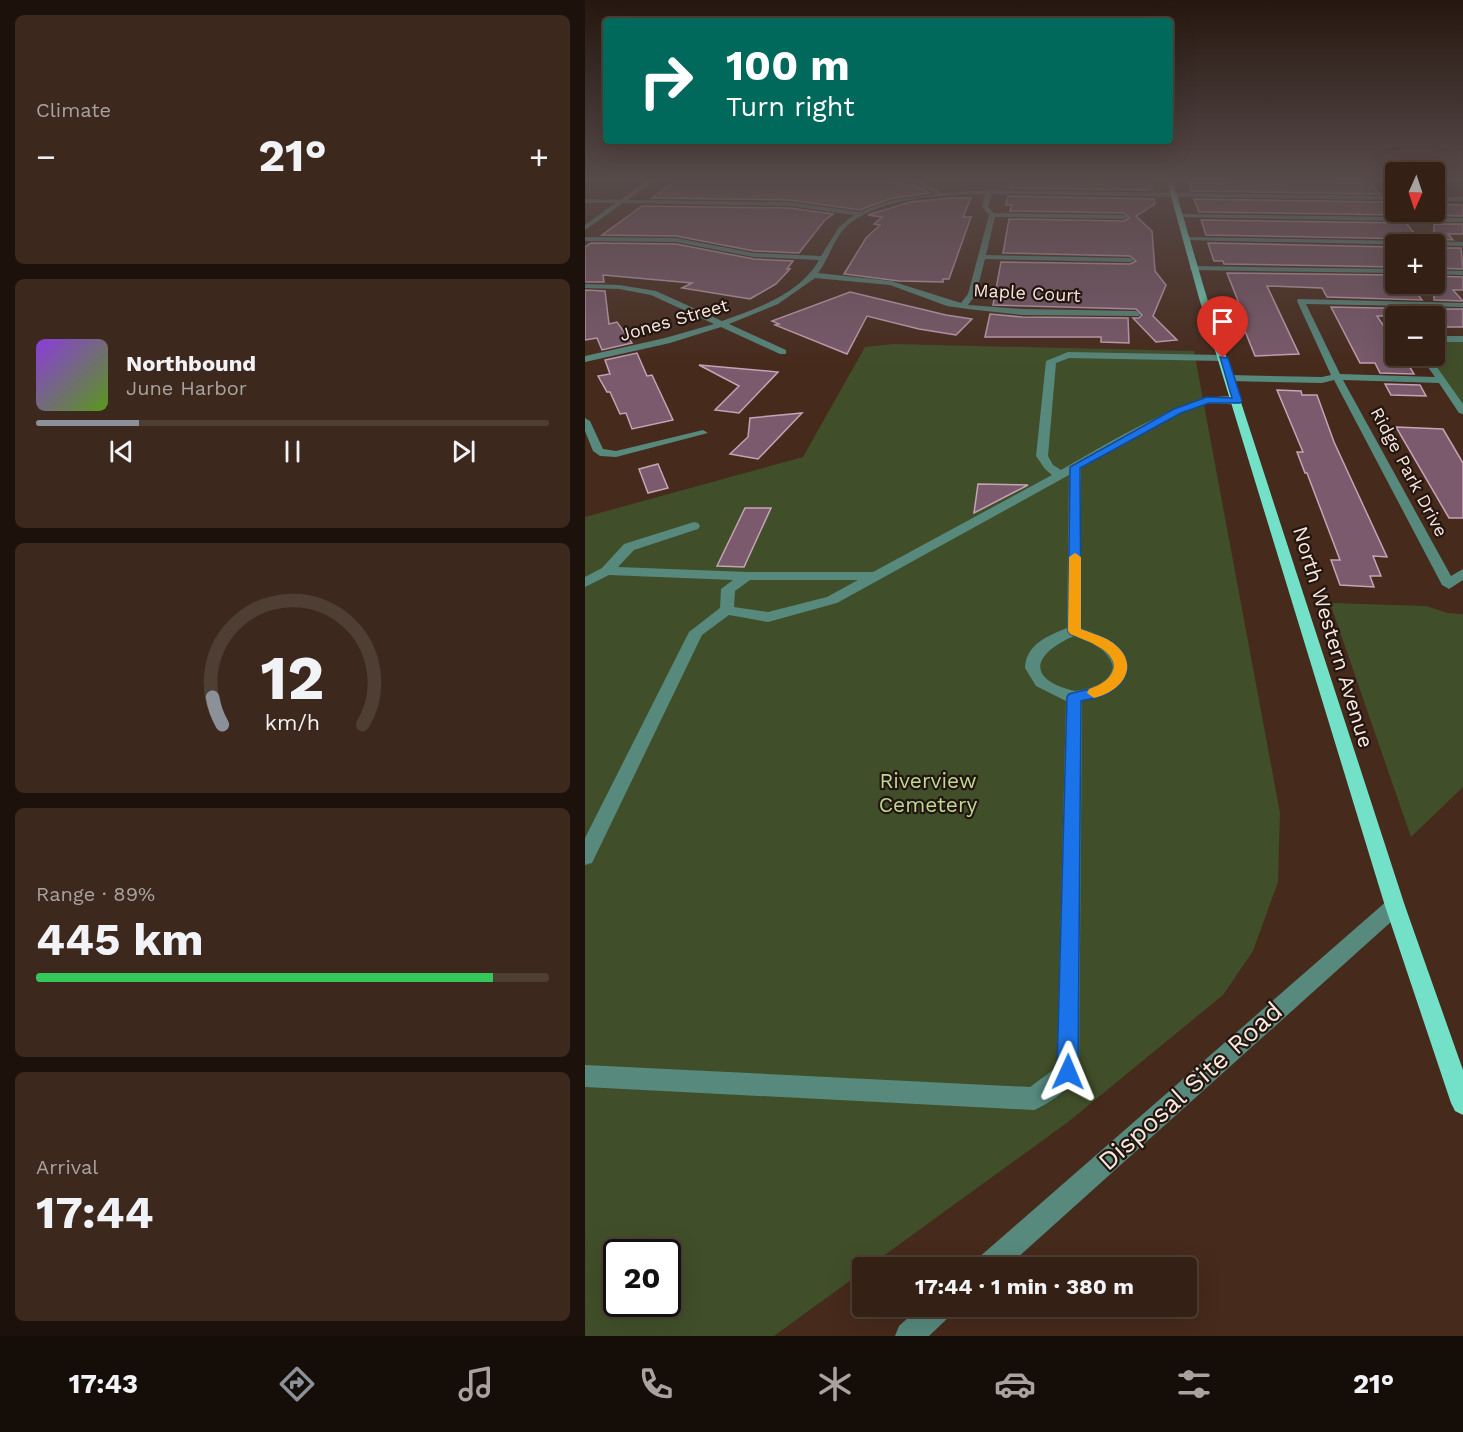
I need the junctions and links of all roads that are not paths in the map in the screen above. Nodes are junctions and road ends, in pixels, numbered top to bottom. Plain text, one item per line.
1 (699, 244) edge
2 (831, 244) edge
3 (985, 244) edge
4 (1186, 244) edge
5 (982, 257) junction
6 (822, 258) junction
7 (1130, 260) dead end
8 (1194, 267) junction
9 (1385, 271) edge
10 (1445, 272) edge
11 (1463, 273) edge
12 (813, 275) junction
13 (585, 286) edge
14 (1388, 303) junction
15 (1463, 304) edge
16 (963, 306) junction
17 (1390, 306) edge
18 (1136, 314) dead end
19 (721, 326) junction
20 (1445, 339) edge
21 (1463, 339) edge
22 (783, 352) dead end
23 (585, 359) edge
24 (1432, 366) edge
25 (1226, 368) junction
26 (1337, 376) junction
27 (1443, 380) junction
28 (1237, 401) junction
29 (1463, 411) edge
30 (585, 421) edge
31 (703, 433) dead end
32 (1075, 467) junction
33 (1060, 475) junction
34 (694, 526) dead end
35 (607, 571) junction
36 (1463, 573) edge
37 (747, 576) junction
38 (875, 576) junction
39 (585, 583) edge
40 (727, 610) junction
41 (1074, 631) junction
42 (1074, 697) junction
43 (585, 856) edge
44 (1395, 906) junction
45 (585, 1076) edge
46 (1463, 1103) edge
47 (998, 1257) edge
48 (930, 1317) edge
49 (909, 1336) edge

1 - 6 street
2 - 6 street, Jones Street
3 - 5 street
4 - 8 main road, North Western Avenue
5 - 7 street
5 - 16 street
6 - 12 street, Jones Street
8 - 9 street
8 - 25 main road, North Western Avenue
10 - 11 street
12 - 16 street, Maple Court
12 - 19 street, Jones Street
13 - 19 street
14 - 15 street
14 - 17 street
14 - 26 street, Ridge Park Drive
16 - 18 street, Maple Court
19 - 22 street
19 - 23 street, Jones Street
20 - 21 street
24 - 27 street
25 - 26 street
25 - 28 main road, North Western Avenue
25 - 33 street
26 - 27 street
26 - 36 street, Ridge Park Drive
27 - 29 street
28 - 32 street
28 - 44 main road, North Western Avenue
30 - 31 street
32 - 33 street
32 - 41 street
33 - 38 street
34 - 35 street
35 - 37 street
35 - 39 street
37 - 38 street
37 - 40 street
38 - 40 street
40 - 43 street
41 - 42 street
41 - 42 street
42 - 45 street
44 - 46 main road, North Western Avenue
44 - 47 street, Disposal Site Road
48 - 49 street

